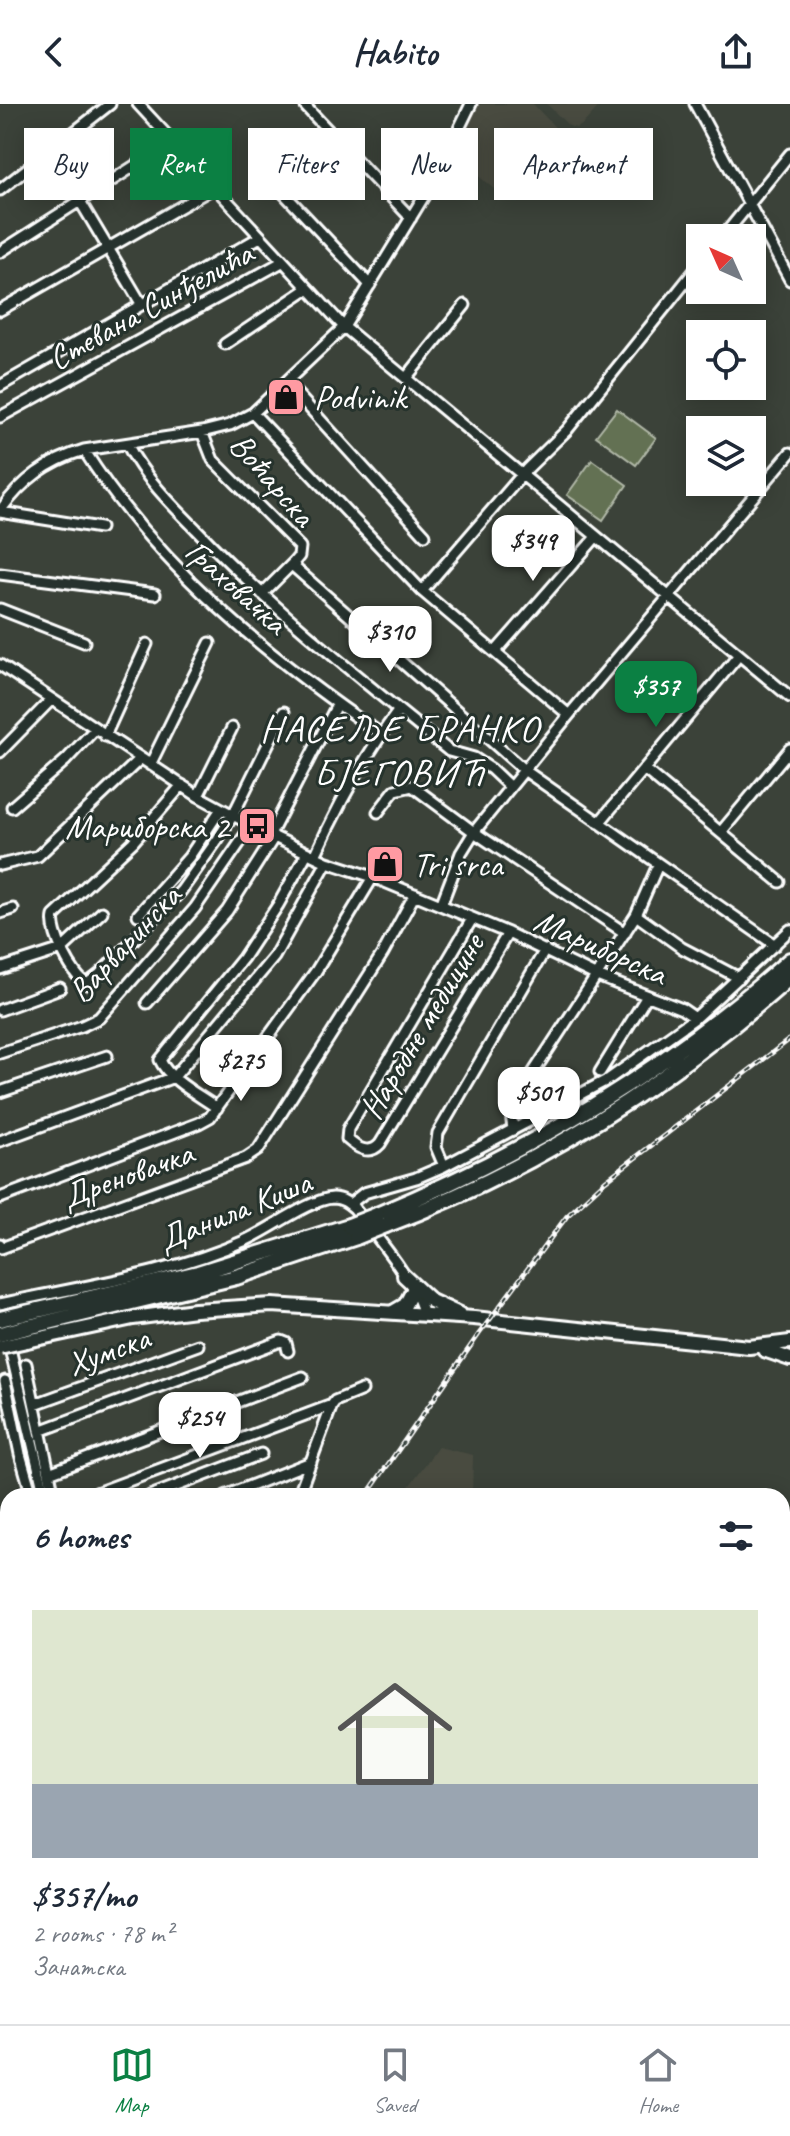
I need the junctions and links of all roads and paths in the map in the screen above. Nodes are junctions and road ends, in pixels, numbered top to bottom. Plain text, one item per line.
1 (110, 104) edge
2 (138, 104) edge
3 (471, 104) edge
4 (695, 104) edge
5 (306, 107) dead end
6 (159, 128) edge
7 (790, 154) edge
8 (130, 169) edge
9 (0, 190) edge
10 (192, 200) edge
11 (227, 200) edge
12 (290, 200) edge
13 (80, 201) junction
14 (751, 205) junction
15 (411, 218) junction
16 (734, 224) edge
17 (260, 237) junction
18 (109, 248) junction
19 (0, 252) edge
20 (282, 262) junction
21 (790, 280) edge
22 (686, 281) edge
23 (370, 285) junction
24 (307, 289) junction
25 (142, 305) junction
26 (465, 305) dead end
27 (0, 310) edge
28 (344, 327) junction
29 (225, 344) dead end
30 (406, 378) junction
31 (286, 382) junction
32 (0, 386) edge
33 (253, 413) junction
34 (0, 417) edge
35 (202, 432) junction
36 (127, 444) junction
37 (84, 450) junction
38 (790, 453) edge
39 (522, 475) junction
40 (0, 512) edge
41 (100, 528) dead end
42 (425, 535) dead end
43 (596, 537) junction
44 (294, 562) junction
45 (0, 574) edge
46 (422, 591) junction
47 (155, 594) dead end
48 (262, 594) junction
49 (669, 596) junction
50 (0, 609) edge
51 (84, 642) dead end
52 (210, 643) dead end
53 (147, 644) dead end
54 (496, 651) junction
55 (739, 655) junction
56 (0, 665) edge
57 (790, 697) edge
58 (51, 700) junction
59 (337, 705) junction
60 (399, 710) junction
61 (284, 712) dead end
62 (569, 715) junction
63 (232, 728) dead end
64 (95, 729) junction
65 (381, 734) junction
66 (105, 736) junction
67 (790, 749) edge
68 (0, 752) edge
69 (140, 759) junction
70 (150, 765) junction
71 (644, 769) junction
72 (524, 770) junction
73 (182, 785) junction
74 (510, 787) junction
75 (198, 796) junction
76 (12, 807) dead end
77 (221, 809) junction
78 (378, 812) dead end
79 (233, 815) junction
80 (599, 823) junction
81 (252, 825) junction
82 (474, 832) junction
83 (721, 832) junction
84 (272, 836) junction
85 (311, 855) junction
86 (327, 862) junction
87 (0, 865) edge
88 (658, 865) junction
89 (373, 877) junction
90 (780, 882) dead end
91 (415, 894) junction
92 (441, 905) junction
93 (13, 909) dead end
94 (102, 912) dead end
95 (0, 913) edge
96 (138, 915) dead end
97 (636, 915) junction
98 (472, 919) junction
99 (790, 930) edge
100 (508, 933) junction
101 (625, 933) junction
102 (775, 945) junction
103 (62, 949) junction
104 (545, 950) junction
105 (790, 960) edge
106 (0, 969) edge
107 (597, 976) junction
108 (790, 977) edge
109 (739, 978) junction
110 (60, 988) dead end
111 (647, 996) junction
112 (147, 1003) dead end
113 (0, 1010) edge
114 (695, 1018) junction
115 (0, 1053) edge
116 (107, 1056) dead end
117 (600, 1072) dead end
118 (174, 1077) junction
119 (0, 1092) edge
120 (217, 1108) junction
121 (513, 1130) junction
122 (0, 1141) edge
123 (444, 1166) junction
124 (0, 1198) edge
125 (350, 1204) junction
126 (382, 1220) junction
127 (0, 1246) edge
128 (404, 1276) junction
129 (413, 1290) junction
130 (0, 1304) edge
131 (393, 1312) junction
132 (423, 1314) junction
133 (474, 1318) junction
134 (0, 1319) edge
135 (22, 1321) junction
136 (0, 1334) edge
137 (790, 1342) edge
138 (198, 1345) dead end
139 (0, 1347) edge
140 (749, 1347) junction
141 (288, 1351) dead end
142 (790, 1359) edge
143 (26, 1364) dead end
144 (303, 1377) dead end
145 (5, 1381) dead end
146 (362, 1390) dead end
147 (35, 1404) junction
148 (332, 1405) junction
149 (40, 1431) junction
150 (261, 1454) dead end
151 (311, 1462) junction
152 (49, 1473) junction
153 (30, 1488) edge
154 (43, 1488) edge
155 (52, 1488) edge
156 (109, 1488) edge
157 (171, 1488) edge
158 (245, 1488) edge
159 (301, 1488) edge

1 - 9 street
2 - 6 street
3 - 15 street
4 - 14 street
5 - 15 street
7 - 14 street
8 - 13 street
10 - 18 street
11 - 17 street
12 - 23 street
13 - 18 street
13 - 19 street
14 - 16 street
14 - 21 street
15 - 23 street
17 - 20 street
17 - 25 street
18 - 25 street
18 - 27 street
20 - 24 street
20 - 34 street, Стевана Синђелића
22 - 39 street
23 - 28 street
24 - 28 street
24 - 29 street
25 - 32 street
26 - 30 street
28 - 30 street
28 - 31 street
30 - 39 street
31 - 33 street
31 - 42 street
33 - 35 street
33 - 46 street
35 - 36 street
35 - 44 street, Воћарска
36 - 37 street
36 - 48 street
37 - 40 street
37 - 59 street, Граховачка
38 - 49 street
39 - 43 street
39 - 46 street
40 - 41 street
43 - 49 street
43 - 54 street
44 - 48 street, Воћарска
44 - 72 street
45 - 47 street
46 - 54 street
48 - 60 street
49 - 55 street
49 - 62 street
50 - 51 street
52 - 70 street
53 - 66 street
54 - 62 street
55 - 57 street
55 - 71 street
56 - 58 street, Мариборска
58 - 64 street, Мариборска
58 - 68 street
59 - 65 street, Граховачка
59 - 84 street
60 - 65 street
60 - 74 street
61 - 79 street
62 - 72 street
63 - 75 street
64 - 66 street, Мариборска
64 - 76 street
65 - 85 street
66 - 69 street, Мариборска
67 - 83 street
69 - 70 street, Мариборска
69 - 87 street
70 - 73 street, Мариборска
71 - 80 street
71 - 83 street
72 - 74 street
72 - 80 street
73 - 75 street, Мариборска
73 - 103 street
74 - 82 street
75 - 77 street, Мариборска
77 - 79 street, Мариборска
77 - 96 street
78 - 82 street
79 - 81 street, Мариборска
79 - 103 street
80 - 88 street
81 - 84 street, Мариборска
81 - 115 street, Варваринска
82 - 92 street
82 - 101 street
83 - 90 street
84 - 85 street, Мариборска
84 - 112 street
85 - 86 street, Мариборска
85 - 118 street
86 - 89 street, Мариборска
86 - 118 street
88 - 97 street
88 - 102 street
89 - 91 street, Мариборска
89 - 120 street
91 - 92 street, Мариборска
91 - 127 street, Дреновачка
92 - 98 street, Мариборска
93 - 95 street
94 - 103 street
97 - 101 street
97 - 109 street
98 - 100 street, Мариборска
98 - 100 street, Народне медицине
99 - 102 street, Данила Киша
100 - 104 street, Мариборска
101 - 107 street
102 - 109 street, Данила Киша
103 - 106 street
104 - 107 street, Мариборска
104 - 123 street
105 - 126 highway
107 - 111 street, Мариборска
107 - 121 street
108 - 126 highway
109 - 114 street, Данила Киша
110 - 113 street
111 - 114 street, Мариборска
111 - 117 street
114 - 121 street, Данила Киша
116 - 119 street
118 - 120 street
118 - 122 street
120 - 124 street
121 - 123 street, Данила Киша
123 - 125 street, Данила Киша
125 - 128 street
125 - 135 street, Данила Киша
126 - 135 highway, bridge
128 - 129 street
128 - 133 main road
129 - 131 main road
129 - 132 street
130 - 135 street, Данила Киша
130 - 154 street, Хумска
131 - 132 main road
131 - 135 main road
132 - 133 main road
133 - 140 main road
134 - 135 highway, bridge
135 - 136 highway, bridge
135 - 139 main road, bridge
137 - 140 main road
138 - 147 street, Хумска
140 - 142 main road
141 - 149 street
143 - 147 street, Хумска
144 - 152 street
145 - 153 street
146 - 148 street
147 - 149 street, Хумска
148 - 151 street
148 - 156 street
149 - 152 street, Хумска
150 - 157 street
151 - 158 street
151 - 159 street
152 - 155 street, Хумска

